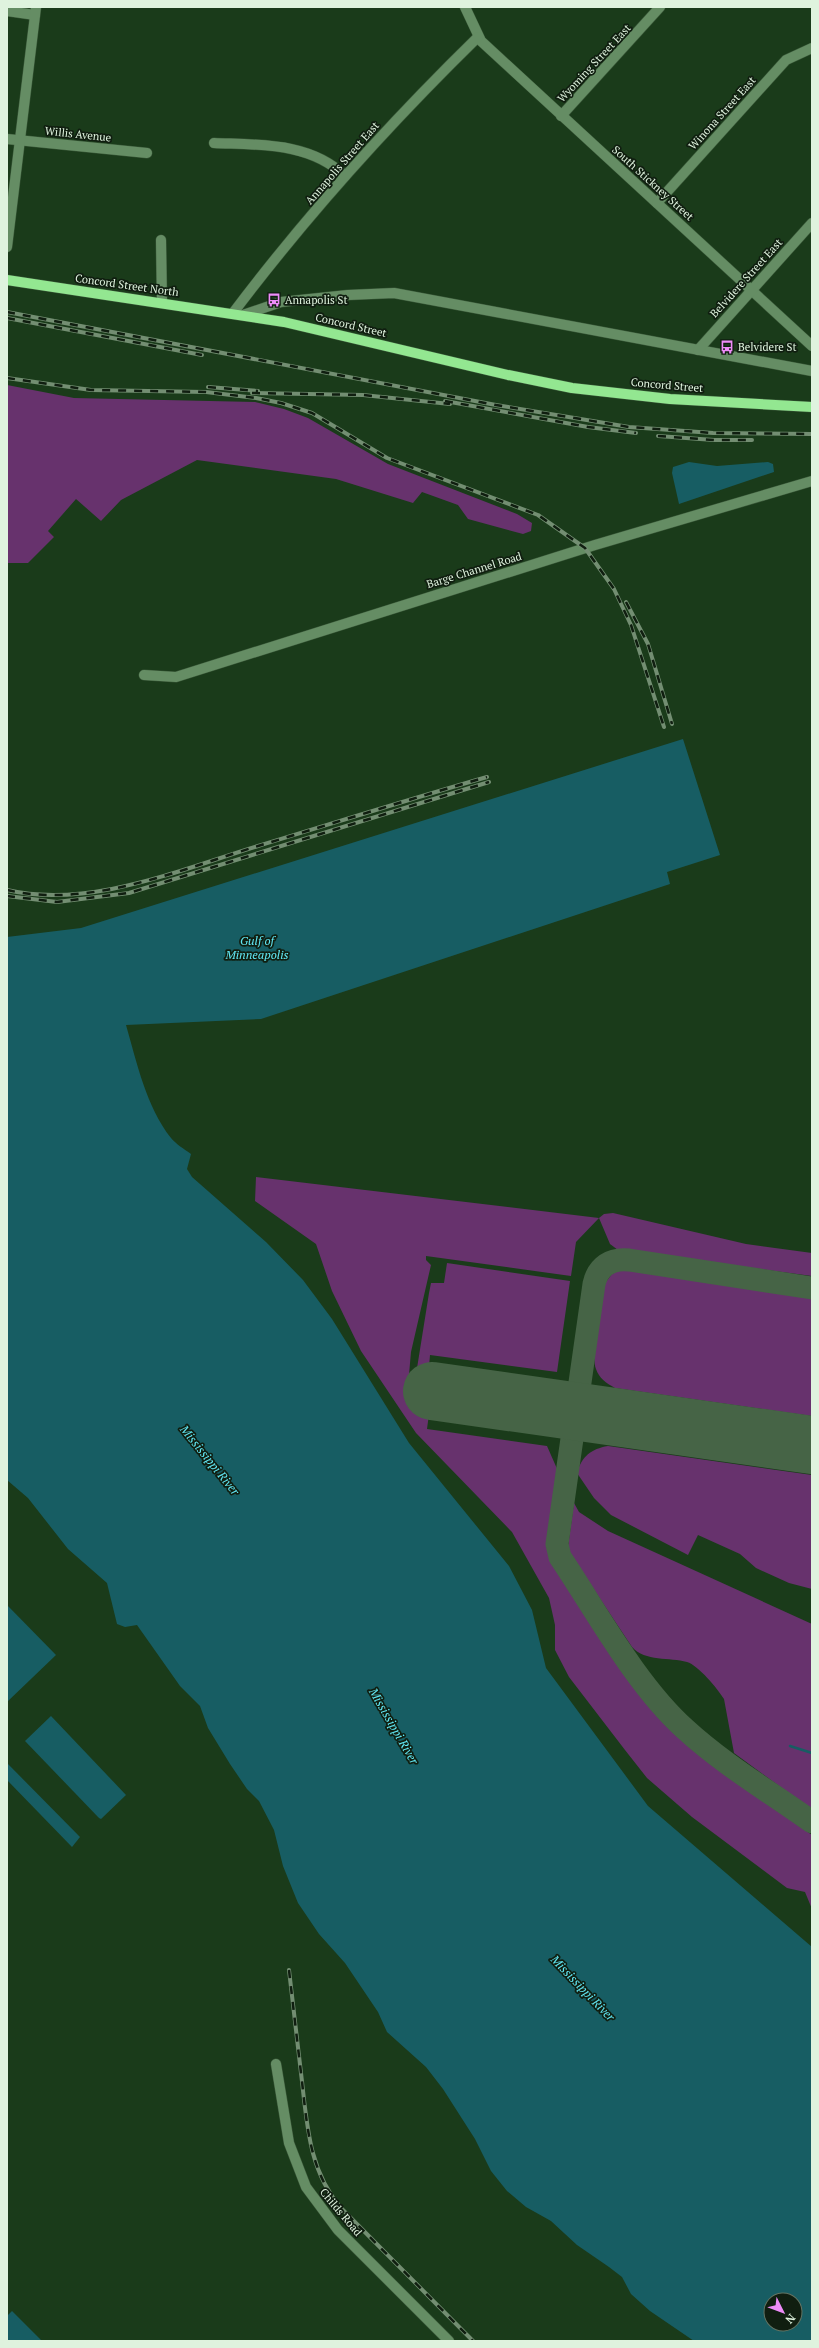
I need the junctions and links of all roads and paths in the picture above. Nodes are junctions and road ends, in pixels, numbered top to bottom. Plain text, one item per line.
1 (465, 7) edge
2 (660, 7) edge
3 (7, 11) edge
4 (36, 11) edge
5 (478, 37) junction
6 (812, 48) edge
7 (560, 116) junction
8 (7, 139) edge
9 (21, 141) junction
10 (214, 143) dead end
11 (147, 153) dead end
12 (345, 176) junction
13 (658, 203) junction
14 (812, 223) edge
15 (160, 240) dead end
16 (7, 247) edge
17 (7, 280) edge
18 (751, 291) junction
19 (162, 303) junction
20 (238, 314) junction
21 (812, 346) edge
22 (698, 350) junction
23 (812, 371) edge
24 (812, 407) edge
25 (812, 481) edge
26 (144, 675) dead end
27 (276, 2064) dead end
28 (448, 2341) edge

1 - 5 street
2 - 7 street, Wyoming Street East
3 - 4 street
4 - 9 street
5 - 7 street, South Stickney Street
5 - 12 street, Annapolis Street East
6 - 13 street, Winona Street East
7 - 13 street, South Stickney Street
8 - 9 street, Willis Avenue
9 - 11 street, Willis Avenue
9 - 16 street
10 - 12 street
12 - 20 street, Annapolis Street East
13 - 18 street, South Stickney Street
14 - 18 street, Belvidere Street East
15 - 19 street
17 - 19 main road, Concord Street North
18 - 21 street, South Stickney Street
18 - 22 street, Belvidere Street East
19 - 20 main road, Concord Street North
20 - 22 street, Concord Street
20 - 24 main road, Concord Street
22 - 23 street, Concord Street
25 - 26 street, Barge Channel Road
27 - 28 street, Childs Road

